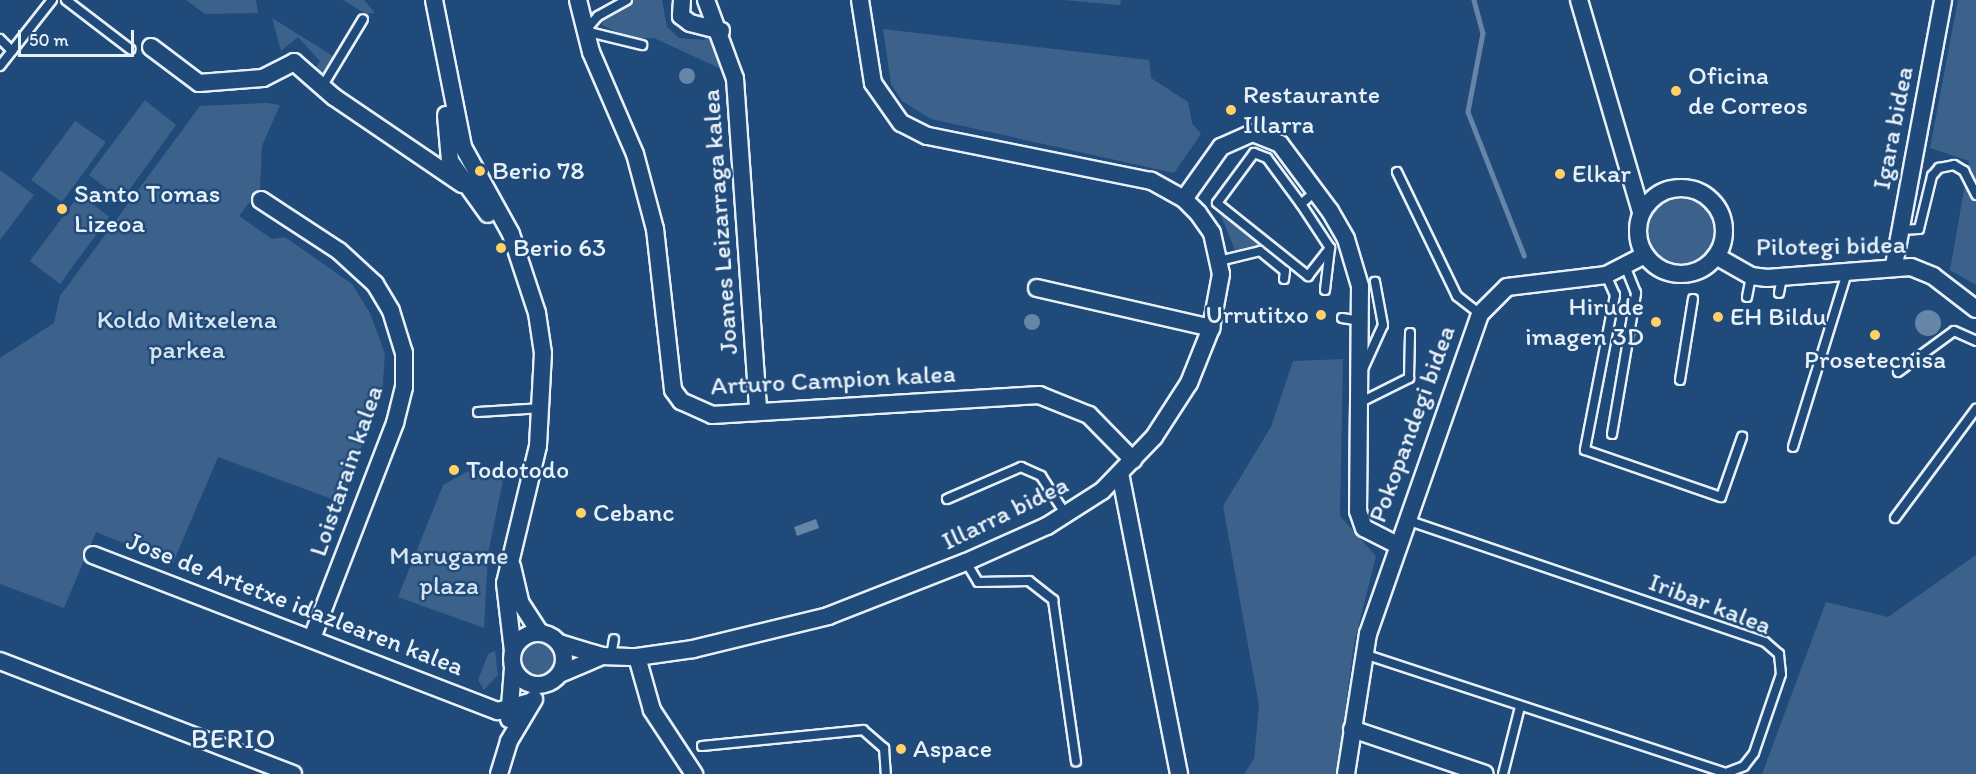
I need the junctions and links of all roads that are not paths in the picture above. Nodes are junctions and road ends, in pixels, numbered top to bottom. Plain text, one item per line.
1 (52, 0) edge
2 (66, 0) edge
3 (434, 0) edge
4 (578, 0) edge
5 (627, 0) edge
6 (682, 0) edge
7 (706, 0) edge
8 (860, 0) edge
9 (1579, 0) edge
10 (1943, 0) edge
11 (363, 19) dead end
12 (585, 31) junction
13 (721, 31) junction
14 (0, 39) edge
15 (642, 45) dead end
16 (151, 47) dead end
17 (130, 49) dead end
18 (12, 51) junction
19 (0, 66) edge
20 (446, 72) junction
21 (321, 88) junction
22 (404, 141) junction
23 (448, 146) junction
24 (467, 157) junction
25 (1630, 160) junction
26 (1397, 172) dead end
27 (462, 184) junction
28 (1669, 189) junction
29 (1316, 191) junction
30 (1976, 195) edge
31 (1184, 199) junction
32 (261, 200) dead end
33 (1301, 204) junction
34 (1641, 213) junction
35 (1899, 231) junction
36 (1330, 248) junction
37 (1645, 255) junction
38 (1716, 256) junction
39 (520, 258) junction
40 (1219, 261) junction
41 (1624, 263) junction
42 (1894, 265) junction
43 (1847, 273) junction
44 (1606, 275) junction
45 (1750, 276) junction
46 (1284, 279) dead end
47 (1376, 282) dead end
48 (1037, 288) dead end
49 (1325, 290) dead end
50 (1747, 297) dead end
51 (1693, 300) dead end
52 (1976, 309) edge
53 (1480, 314) junction
54 (1342, 318) dead end
55 (1361, 321) junction
56 (1210, 328) junction
57 (1410, 333) dead end
58 (1976, 341) edge
59 (1362, 372) junction
60 (1898, 372) dead end
61 (1680, 380) dead end
62 (1361, 402) junction
63 (543, 408) junction
64 (1976, 409) edge
65 (758, 411) junction
66 (478, 412) dead end
67 (1612, 434) dead end
68 (1742, 437) dead end
69 (1793, 447) dead end
70 (1133, 460) junction
71 (1120, 473) junction
72 (947, 499) dead end
73 (1066, 515) junction
74 (1895, 518) dead end
75 (1406, 520) junction
76 (1396, 544) junction
77 (93, 555) dead end
78 (511, 559) junction
79 (966, 562) junction
80 (540, 633) junction
81 (312, 638) junction
82 (559, 643) junction
83 (609, 650) junction
84 (513, 651) junction
85 (1363, 654) junction
86 (637, 657) junction
87 (0, 661) edge
88 (513, 675) junction
89 (554, 679) junction
90 (478, 701) junction
91 (533, 701) junction
92 (1520, 707) junction
93 (509, 710) junction
94 (1352, 729) junction
95 (509, 741) junction
96 (702, 746) dead end
97 (1076, 761) dead end
98 (1503, 771) edge
99 (293, 774) edge
100 (500, 774) edge
101 (694, 774) edge
102 (886, 774) edge
103 (1179, 774) edge
104 (1346, 774) edge
105 (1485, 774) edge
106 (1513, 774) edge

1 - 18 lane
2 - 17 lane
3 - 20 street
4 - 12 street, Arturo Campion kalea
5 - 12 lane
6 - 13 street
7 - 13 street, Joanes Leizarraga kalea
8 - 31 street, Illarra bidea
9 - 25 street
10 - 35 street, Igara bidea
11 - 21 lane
12 - 15 lane
12 - 65 street, Arturo Campion kalea
13 - 65 street, Joanes Leizarraga kalea
14 - 18 lane
16 - 21 street
18 - 19 lane
20 - 23 street
20 - 24 street
21 - 22 street
22 - 23 street
22 - 27 street
23 - 24 street
23 - 27 street
24 - 39 street
25 - 28 street
25 - 34 street
26 - 53 lane
27 - 39 street
28 - 34 street
28 - 38 street
29 - 31 street
29 - 33 lane
29 - 55 street
30 - 35 lane
31 - 40 street, Illarra bidea
32 - 81 street, Loistarain kalea
33 - 36 lane
33 - 36 lane
34 - 37 street
35 - 42 street, Igara bidea
36 - 49 lane
37 - 38 street
37 - 41 street, Pokopandegi bidea
38 - 45 street, Pilotegi bidea
39 - 63 street
40 - 46 lane
40 - 56 street, Illarra bidea
41 - 44 street, Pokopandegi bidea
41 - 67 lane
42 - 43 street, Pilotegi bidea
42 - 52 street, Pilotegi bidea
43 - 45 street, Pilotegi bidea
43 - 69 lane
44 - 53 street, Pokopandegi bidea
44 - 68 lane
45 - 50 lane
47 - 59 lane
48 - 56 street
51 - 61 lane
53 - 75 street, Pokopandegi bidea
54 - 55 lane
55 - 59 street
56 - 70 street, Illarra bidea
57 - 62 lane
58 - 60 lane
59 - 62 street
62 - 76 street
63 - 66 lane
63 - 78 street
64 - 74 lane
65 - 70 street, Arturo Campion kalea
70 - 71 street, Illarra bidea
71 - 73 street, Illarra bidea
71 - 103 street
72 - 73 lane
73 - 79 street, Illarra bidea
75 - 76 street, Pokopandegi bidea
75 - 92 lane, Iribar kalea
76 - 85 street, Pokopandegi bidea
77 - 81 street, Jose de Artetxe idazlearen kalea
78 - 80 street
78 - 84 street
79 - 86 street, Illarra bidea
79 - 97 lane
80 - 82 street
80 - 84 street
81 - 90 street, Jose de Artetxe idazlearen kalea
82 - 83 street, Illarra bidea
82 - 89 street
83 - 86 street, Illarra bidea
83 - 89 street, Illarra bidea
84 - 88 street
85 - 92 lane, Iribar kalea
85 - 94 street, Pokopandegi bidea
86 - 101 street
87 - 99 street
88 - 89 street
88 - 90 street, Jose de Artetxe idazlearen kalea
88 - 93 street
89 - 91 street
90 - 93 street, Jose de Artetxe idazlearen kalea
91 - 93 street
91 - 95 street
92 - 98 lane
93 - 95 street
94 - 104 street, Pokopandegi bidea
94 - 105 street
95 - 100 street
96 - 102 lane
98 - 106 lane

